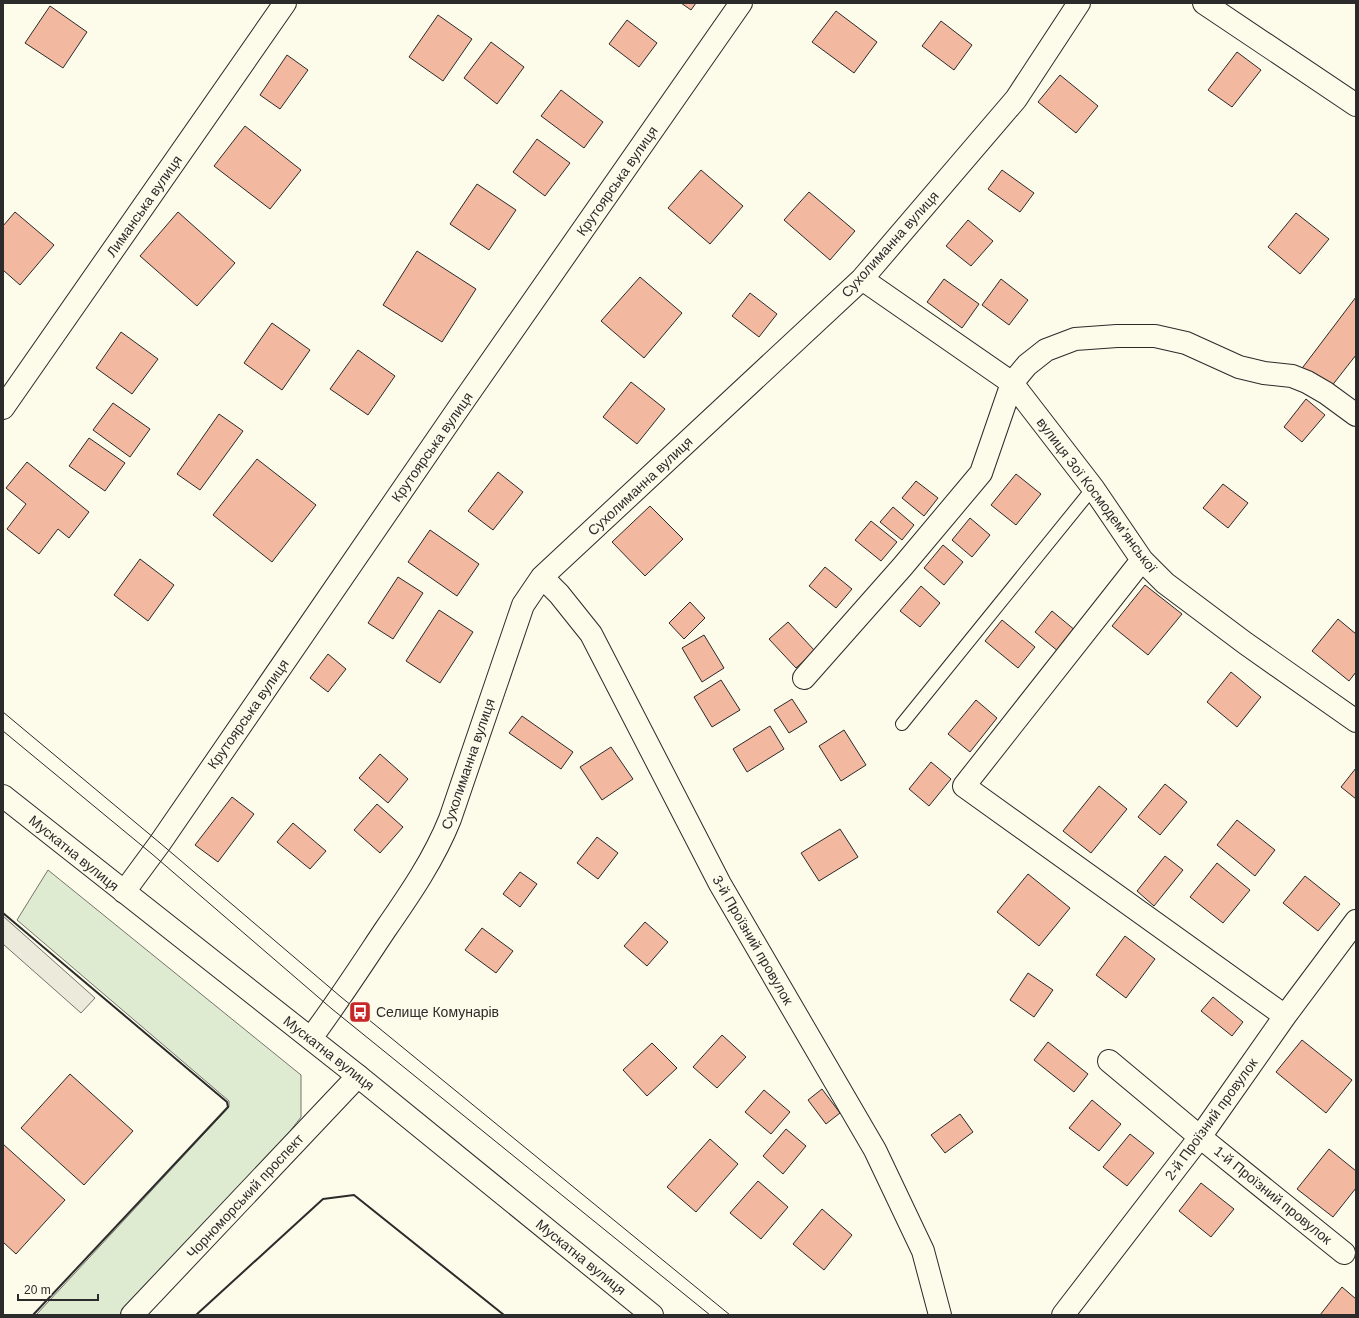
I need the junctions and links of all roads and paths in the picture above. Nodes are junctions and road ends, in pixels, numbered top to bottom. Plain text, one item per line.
1 (285, 3) edge
2 (741, 3) edge
3 (1079, 3) edge
4 (1204, 3) edge
5 (1356, 105) edge
6 (862, 279) junction
7 (1012, 383) junction
8 (3, 408) edge
9 (1356, 415) edge
10 (1093, 488) junction
11 (1142, 560) junction
12 (542, 577) junction
13 (804, 678) dead end
14 (1356, 721) edge
15 (902, 724) dead end
16 (5, 802) edge
17 (124, 892) junction
18 (1356, 921) edge
19 (1285, 1016) junction
20 (311, 1038) junction
21 (1109, 1061) dead end
22 (358, 1076) junction
23 (1200, 1137) junction
24 (1344, 1253) dead end
25 (132, 1315) edge
26 (652, 1315) edge
27 (940, 1315) edge
28 (1063, 1315) edge

1 - 8 street, Лиманська вулиця
2 - 17 street, Крутоярська вулиця
3 - 6 street, Сухолиманна вулиця
4 - 5 street
6 - 7 street, вулиця Зої Космодемʼянської
6 - 12 street, Сухолиманна вулиця
7 - 9 street
7 - 10 street, вулиця Зої Космодемʼянської
7 - 13 street
10 - 11 street, вулиця Зої Космодемʼянської
10 - 15 lane
11 - 14 street, вулиця Зої Космодемʼянської
11 - 19 street
12 - 20 street, Сухолиманна вулиця
12 - 27 street, 3-й Проїзний провулок
16 - 17 street, Мускатна вулиця
17 - 20 street, Мускатна вулиця
18 - 19 street, 2-й Проїзний провулок
19 - 23 street, 2-й Проїзний провулок
20 - 22 street, Мускатна вулиця
21 - 23 street, 1-й Проїзний провулок
22 - 25 street, Чорноморський проспект
22 - 26 street, Мускатна вулиця
23 - 24 street, 1-й Проїзний провулок
23 - 28 street, 2-й Проїзний провулок

